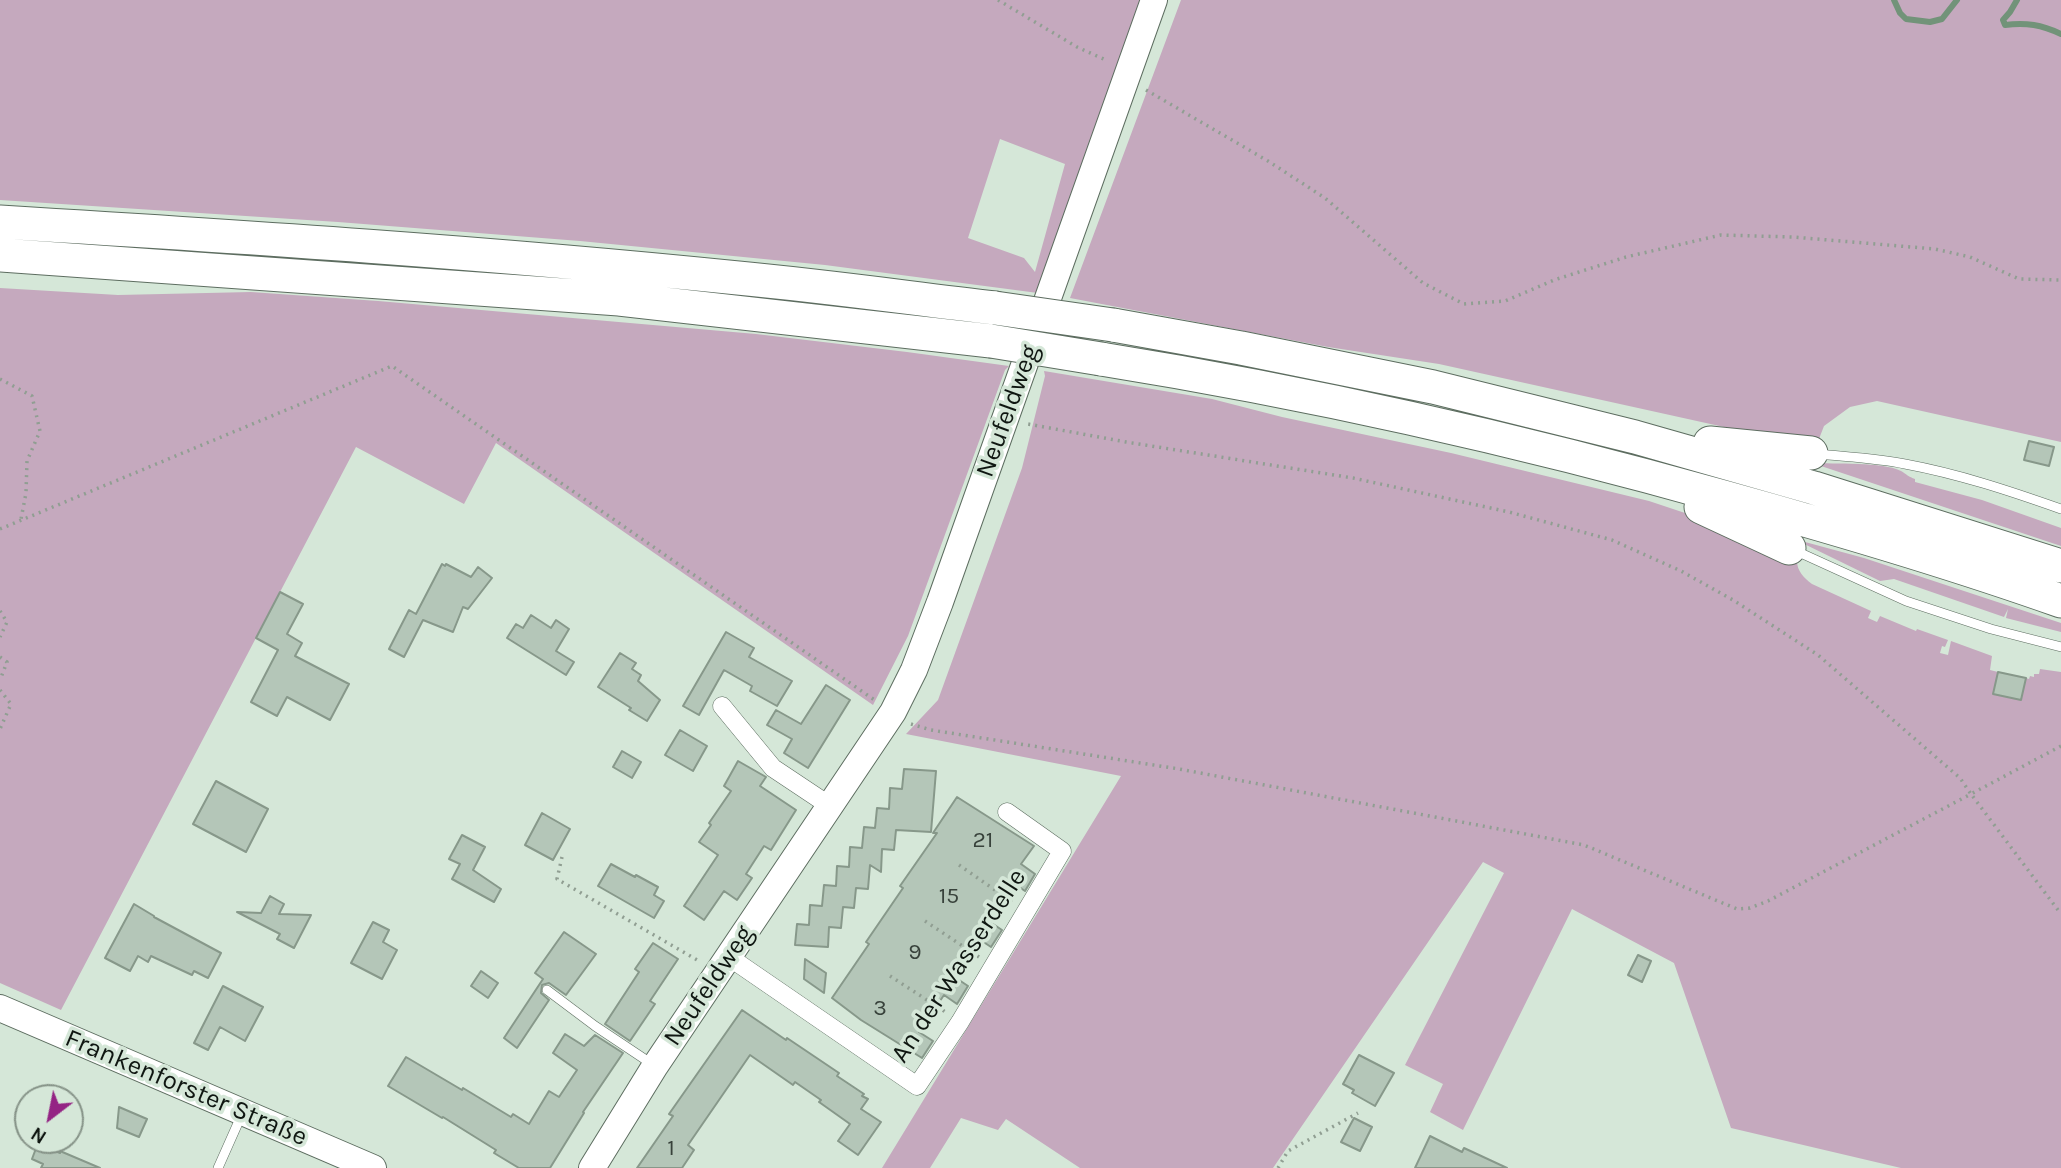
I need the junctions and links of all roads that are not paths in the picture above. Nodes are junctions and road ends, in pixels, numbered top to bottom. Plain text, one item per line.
1 (1154, 0) edge
2 (0, 222) edge
3 (0, 255) edge
4 (1634, 437) junction
5 (1811, 453) joint
6 (1603, 464) junction
7 (2061, 509) edge
8 (1789, 548) joint
9 (2061, 566) edge
10 (2061, 601) edge
11 (2061, 647) edge
12 (722, 706) dead end
13 (830, 806) junction
14 (1007, 812) dead end
15 (724, 965) junction
16 (547, 990) dead end
17 (0, 1008) edge
18 (655, 1066) junction
19 (242, 1113) junction
20 (218, 1168) edge
21 (373, 1168) edge
22 (592, 1168) edge

1 - 13 main road, Neufeldweg
2 - 4 highway, bridge
3 - 6 highway, bridge
4 - 5 highway
4 - 9 highway
5 - 7 lane
6 - 8 highway
6 - 10 highway
8 - 11 lane
12 - 13 street
13 - 15 main road, Neufeldweg
14 - 15 street, An der Wasserdelle
15 - 18 main road, Neufeldweg
16 - 18 lane
17 - 19 main road, Frankenforster Straße
18 - 22 main road, Neufeldweg
19 - 20 lane
19 - 21 main road, Frankenforster Straße

